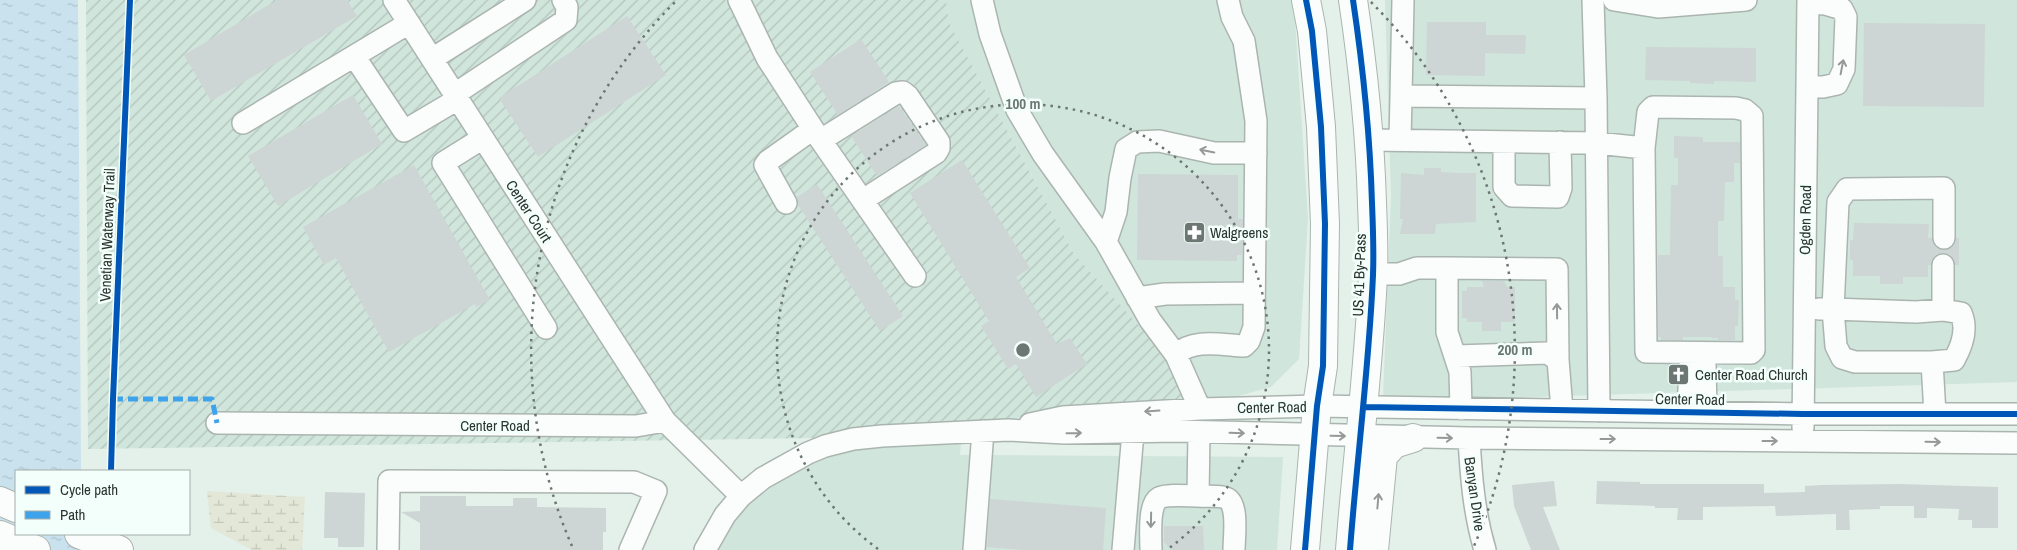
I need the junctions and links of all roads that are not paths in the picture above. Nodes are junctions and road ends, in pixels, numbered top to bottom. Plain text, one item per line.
1 (394, 0) edge
2 (525, 0) edge
3 (563, 0) edge
4 (739, 0) edge
5 (982, 0) edge
6 (1228, 0) edge
7 (1306, 0) edge
8 (1353, 0) edge
9 (1403, 0) edge
10 (1593, 0) edge
11 (1614, 0) edge
12 (1746, 0) edge
13 (1808, 2) edge
14 (409, 23) junction
15 (354, 56) junction
16 (432, 59) junction
17 (1806, 87) junction
18 (1401, 96) junction
19 (456, 97) junction
20 (1596, 98) junction
21 (243, 123) dead end
22 (817, 135) junction
23 (483, 138) junction
24 (1368, 140) junction
25 (1400, 140) junction
26 (1504, 142) junction
27 (1560, 142) junction
28 (1596, 143) junction
29 (1644, 148) junction
30 (1256, 153) junction
31 (862, 200) junction
32 (786, 204) dead end
33 (1944, 238) dead end
34 (1106, 242) junction
35 (1943, 264) dead end
36 (1447, 268) junction
37 (1373, 274) junction
38 (915, 276) dead end
39 (1254, 294) junction
40 (1137, 298) junction
41 (1833, 309) junction
42 (1804, 310) junction
43 (1943, 310) junction
44 (546, 328) dead end
45 (1698, 353) junction
46 (1176, 355) junction
47 (1456, 356) junction
48 (1558, 360) junction
49 (1932, 362) junction
50 (1318, 406) junction
51 (1364, 407) junction
52 (1200, 409) junction
53 (1461, 409) junction
54 (1562, 410) junction
55 (1599, 410) junction
56 (1697, 412) junction
57 (1803, 414) junction
58 (1934, 414) junction
59 (2017, 414) edge
60 (665, 421) junction
61 (217, 423) dead end
62 (1008, 430) junction
63 (983, 431) junction
64 (1133, 432) junction
65 (1199, 432) junction
66 (1315, 435) junction
67 (1361, 436) junction
68 (1413, 438) junction
69 (1469, 438) junction
70 (1802, 441) junction
71 (2017, 443) edge
72 (741, 496) junction
73 (1198, 496) junction
74 (0, 501) edge
75 (15, 508) edge
76 (0, 535) edge
77 (82, 535) edge
78 (36, 550) edge
79 (119, 550) edge
80 (388, 550) edge
81 (630, 550) edge
82 (706, 550) edge
83 (974, 550) edge
84 (1123, 550) edge
85 (1152, 550) edge
86 (1234, 550) edge
87 (1305, 550) edge
88 (1350, 550) edge
89 (1374, 550) edge
90 (1485, 550) edge

1 - 14 street, Center Court
2 - 16 street
3 - 19 street
4 - 22 street
5 - 34 street
6 - 30 street
7 - 50 main road
8 - 24 main road, US 41 By-Pass
9 - 18 street
10 - 20 street
11 - 12 street
13 - 17 street, Ogden Road
17 -> 13 street
14 - 15 street
14 - 16 street, Center Court
15 - 19 street
15 - 21 street
16 - 19 street, Center Court
17 - 42 street, Ogden Road
18 - 20 street
18 - 25 street
19 - 23 street, Center Court
20 - 28 street
22 - 31 street
22 - 31 street
22 - 32 street
23 - 44 street
23 - 60 street, Center Court
24 - 25 street
24 - 37 main road, US 41 By-Pass
25 - 26 street
26 - 27 street
26 - 27 street
27 - 28 street
28 - 29 street
28 - 55 street
29 - 45 street
29 - 45 street
30 -> 34 street
30 - 39 street
31 - 38 street
33 - 41 street
34 - 40 street
35 - 43 street
36 - 37 street
36 - 47 street
48 -> 36 street
37 - 51 main road, US 41 By-Pass
39 - 40 street
39 - 46 street
40 - 46 street
41 - 42 street
41 - 43 street
41 - 49 street
42 - 57 street, Ogden Road
43 - 49 street
45 - 56 street
46 - 52 street
47 - 48 street
47 - 53 street
48 - 54 street
49 - 58 street
50 - 51 street, Center Road
50 - 52 street, Center Road
50 - 66 main road
51 - 53 street, Center Road
51 - 67 main road, US 41 By-Pass
52 -> 62 street, Center Road
53 - 54 street, Center Road
54 - 55 street, Center Road
55 - 56 street, Center Road
56 - 57 street, Center Road
57 - 58 street, Center Road
57 - 70 street, Ogden Road
58 - 59 street, Center Road
60 - 61 street, Center Road
60 - 72 street
62 - 63 street, Center Road
62 -> 64 street, Center Road
63 - 72 street, Center Road
63 - 83 street
64 - 65 street, Center Road
64 - 84 street
65 -> 66 street, Center Road
65 - 73 street
66 -> 67 street, Center Road
66 - 87 main road
67 - 68 street, Center Road
67 - 88 main road, US 41 By-Pass
68 -> 69 street, Center Road
89 -> 68 main road
69 -> 70 street, Center Road
69 - 90 street, Banyan Drive
70 -> 71 street, Center Road
72 - 82 street, Center Road
73 -> 85 street
73 - 86 street
74 - 75 main road
76 - 78 main road
77 - 79 main road
80 - 81 street

